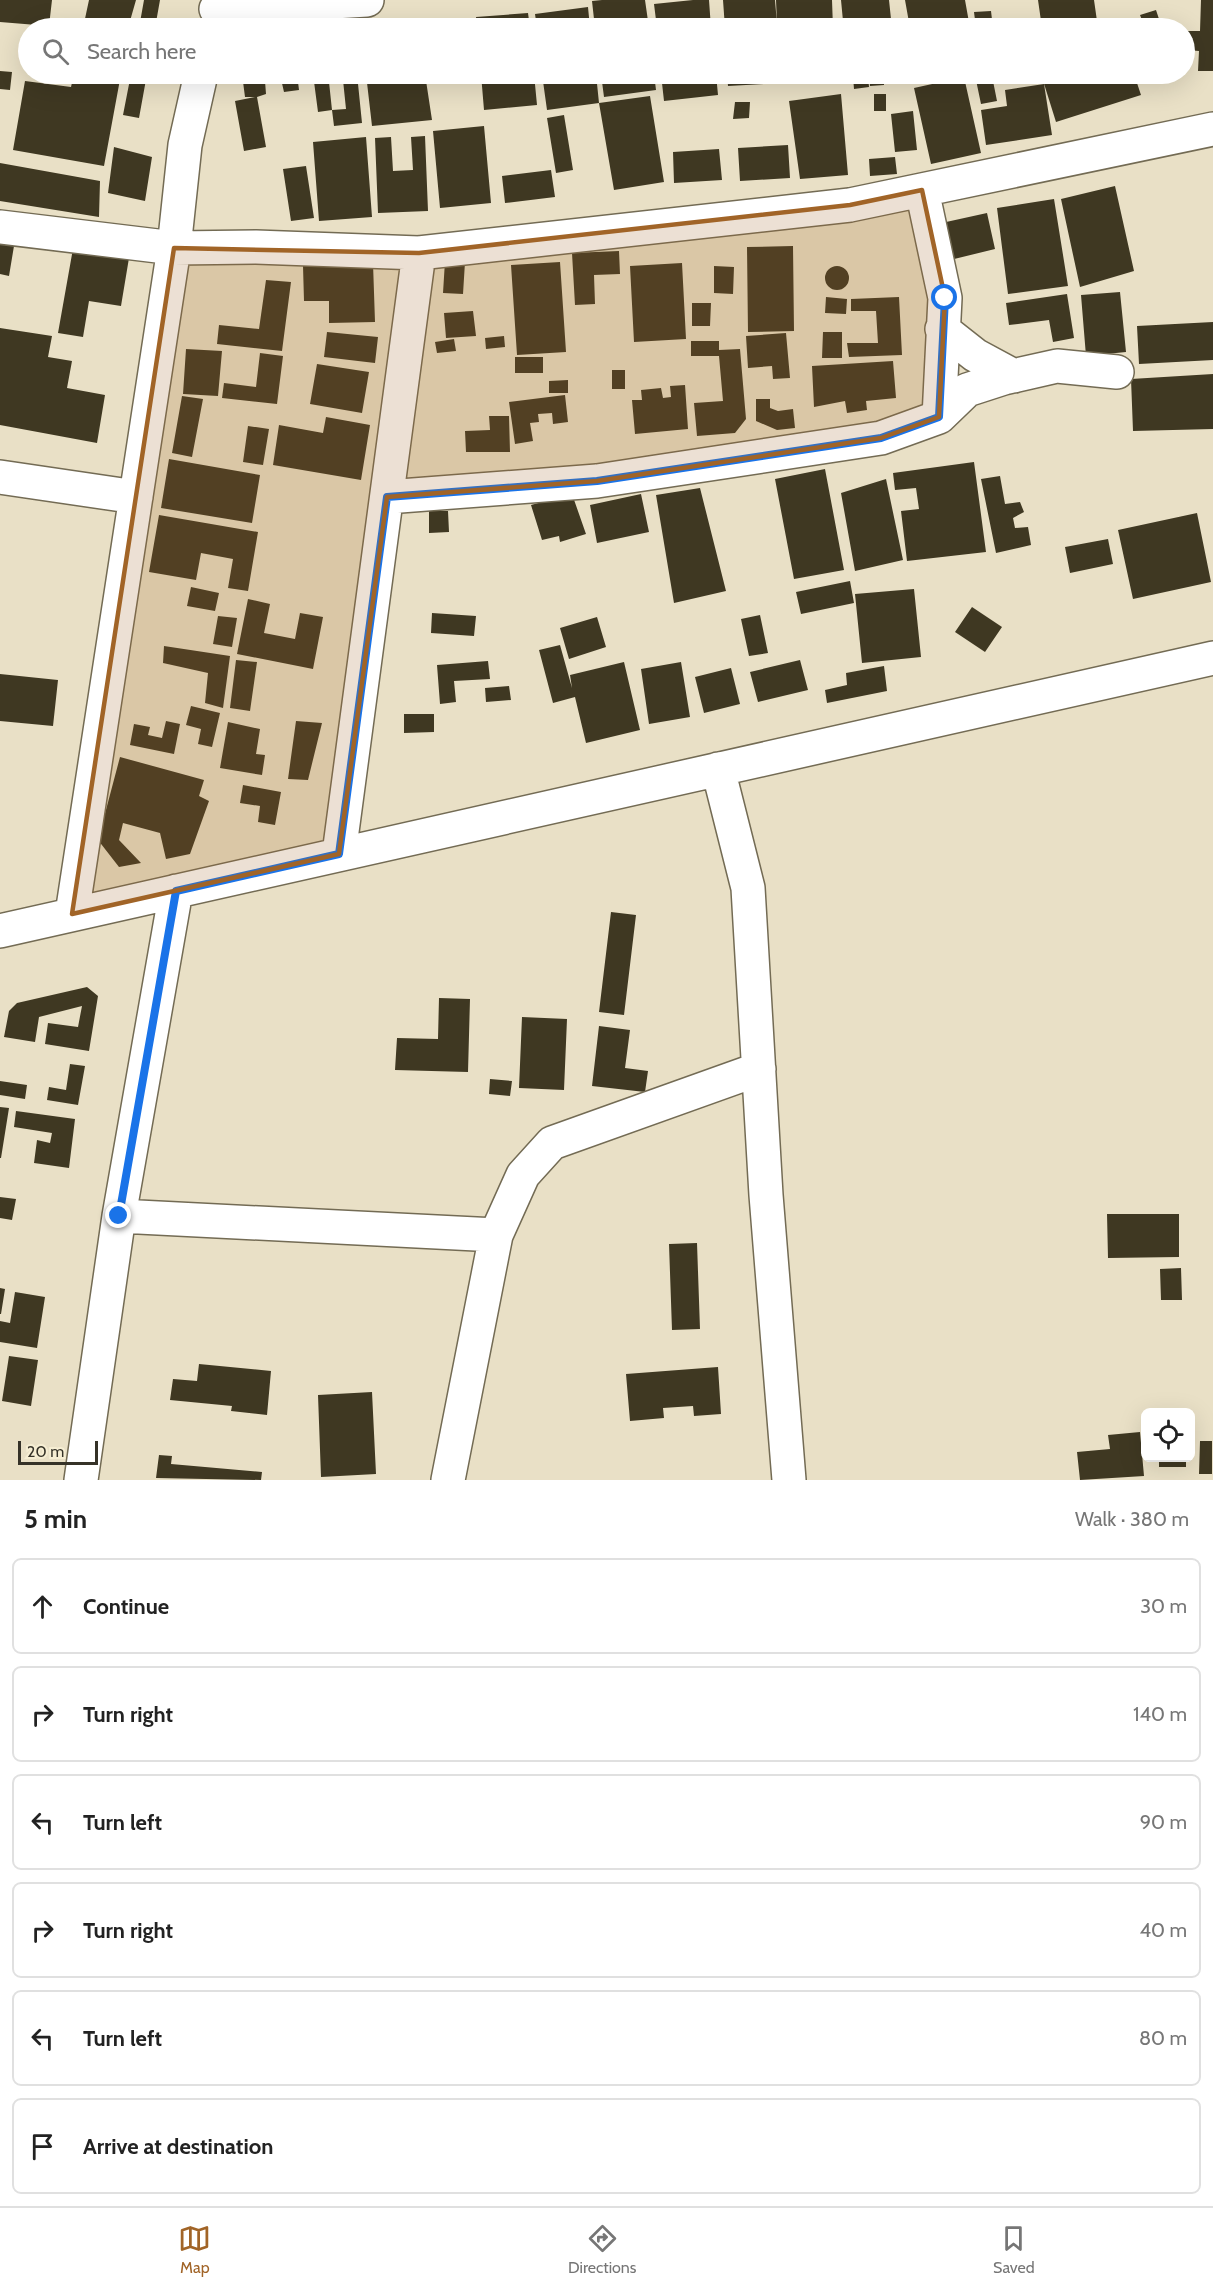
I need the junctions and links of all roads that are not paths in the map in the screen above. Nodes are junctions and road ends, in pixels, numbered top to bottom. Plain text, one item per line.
1 (367, 0) edge
2 (215, 13) edge
3 (199, 84) edge
4 (1213, 129) edge
5 (922, 190) junction
6 (0, 227) edge
7 (174, 248) junction
8 (419, 253) junction
9 (942, 328) junction
10 (1117, 372) dead end
11 (1014, 376) junction
12 (939, 417) junction
13 (0, 477) edge
14 (136, 497) junction
15 (387, 497) junction
16 (1213, 658) edge
17 (718, 769) junction
18 (339, 854) junction
19 (176, 891) junction
20 (72, 914) junction
21 (0, 931) edge
22 (759, 1069) junction
23 (119, 1216) junction
24 (496, 1235) junction
25 (792, 1475) edge
26 (81, 1480) edge
27 (448, 1480) edge

1 - 2 street
3 - 7 street
4 - 5 street
5 - 8 street
5 - 9 street
6 - 7 street
7 - 8 street
7 - 14 street
8 - 15 street
9 - 11 street
9 - 12 street
10 - 11 street
11 - 12 street
12 - 15 street
13 - 14 street
14 - 20 street
15 - 18 street
16 - 17 street
17 - 18 street
17 - 22 street
18 - 19 street
19 - 20 street
19 - 23 street
20 - 21 street
22 - 24 street
22 - 25 street
23 - 24 street
23 - 26 street
24 - 27 street

